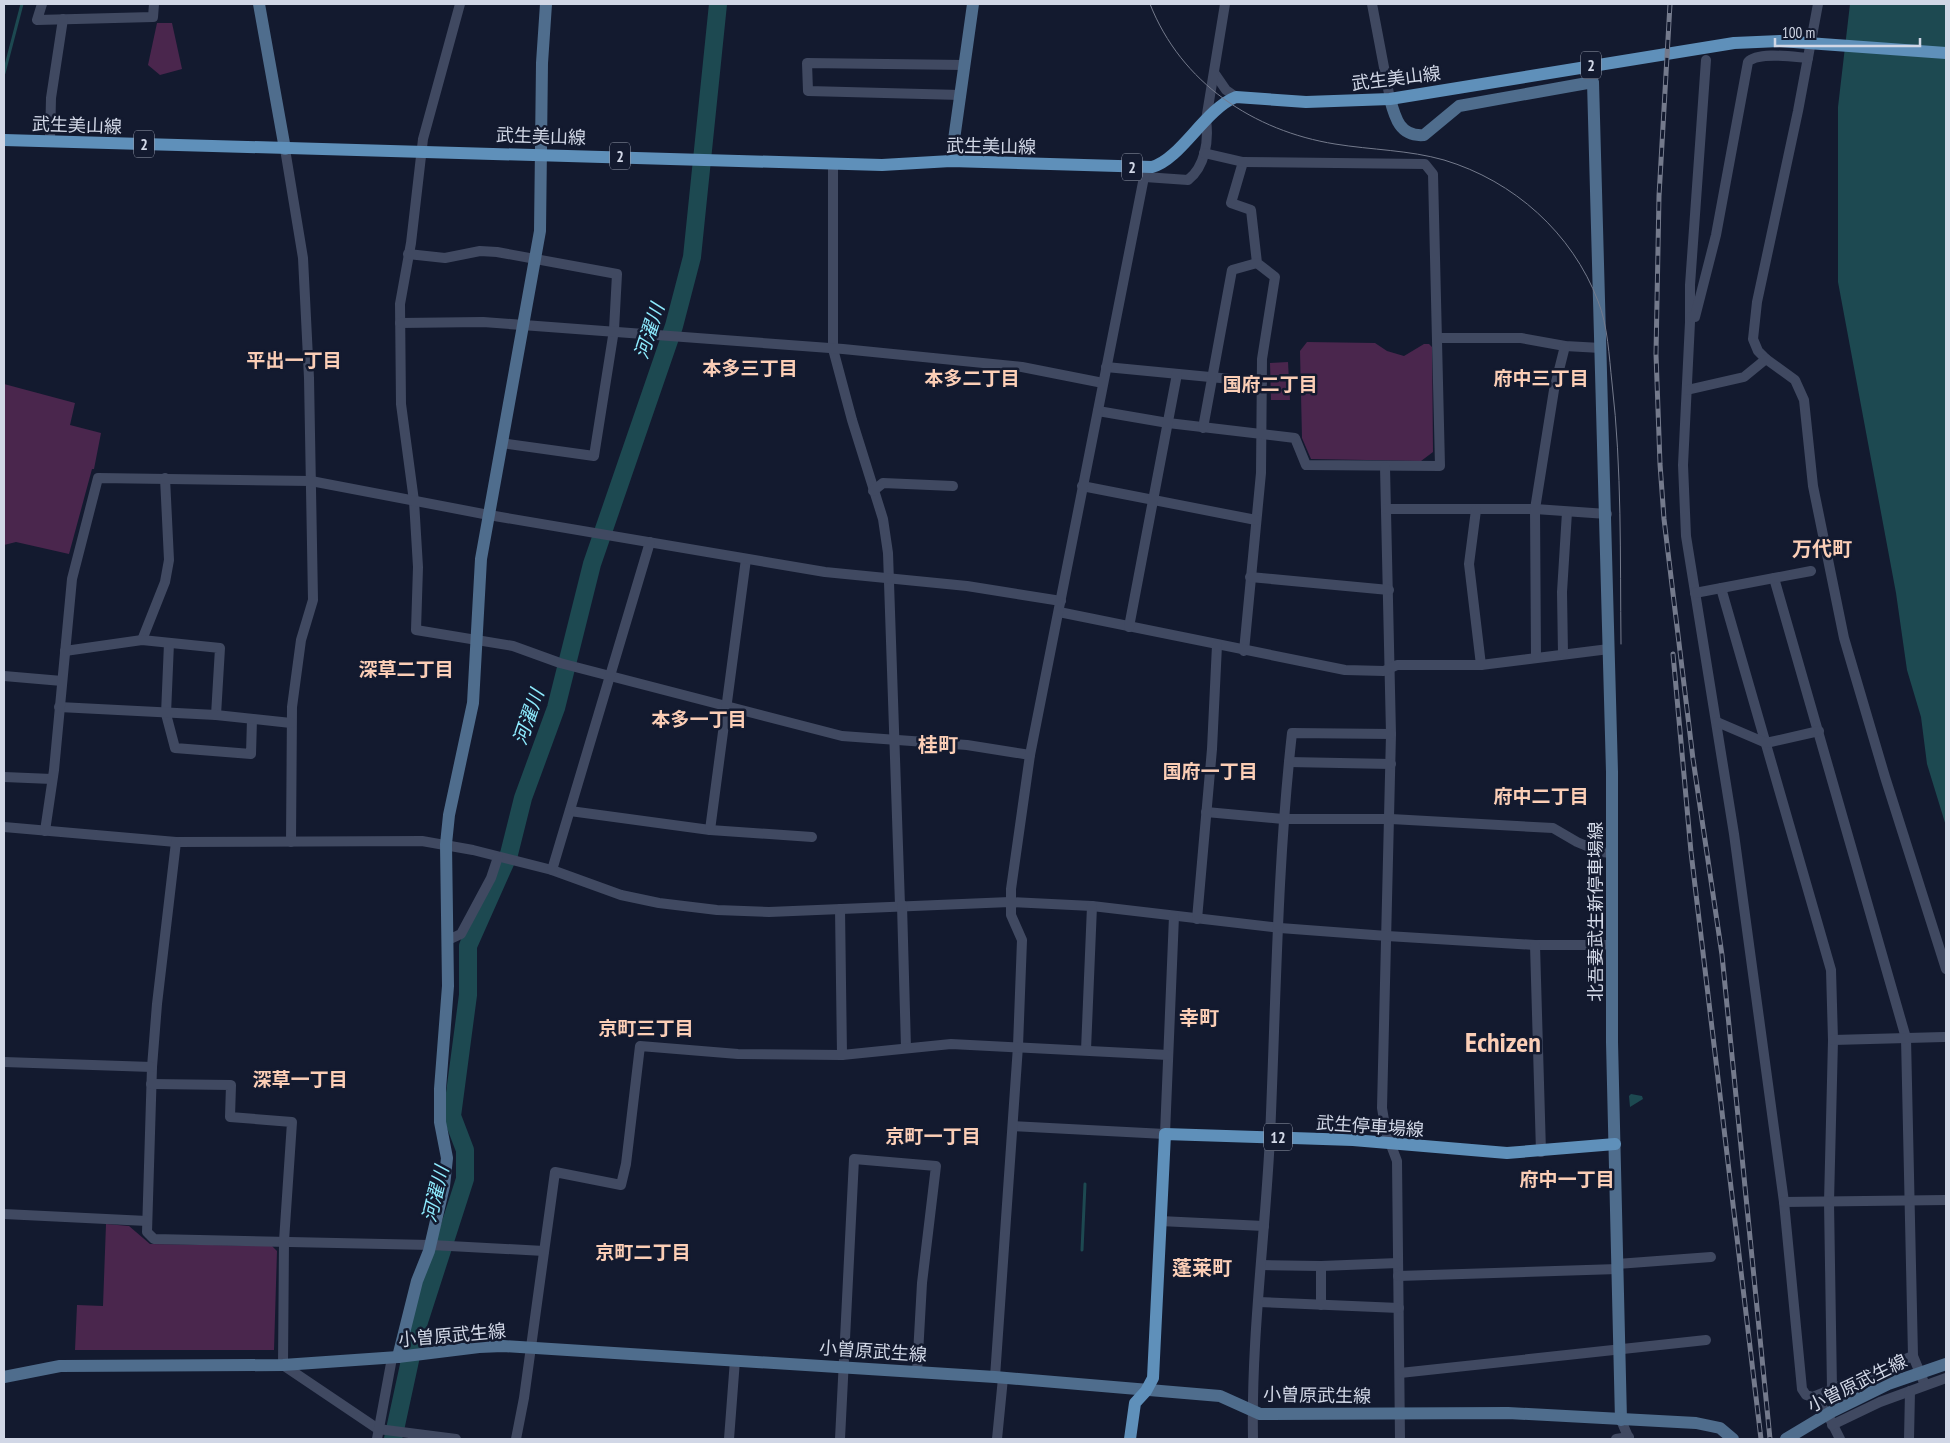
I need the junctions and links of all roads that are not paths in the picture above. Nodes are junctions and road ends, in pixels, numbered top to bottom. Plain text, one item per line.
1 (42, 4) edge
2 (154, 4) edge
3 (259, 4) edge
4 (460, 4) edge
5 (546, 4) edge
6 (974, 4) edge
7 (1225, 4) edge
8 (1372, 4) edge
9 (1818, 4) edge
10 (63, 19) junction
11 (1810, 44) junction
12 (1946, 53) edge
13 (1808, 58) junction
14 (1706, 60) dead end
15 (965, 65) junction
16 (1215, 74) junction
17 (961, 95) junction
18 (1236, 97) junction
19 (1390, 99) junction
20 (1206, 120) junction
21 (1692, 131) dead end
22 (4, 140) edge
23 (50, 142) junction
24 (1700, 142) junction
25 (284, 149) junction
26 (421, 151) junction
27 (540, 153) junction
28 (1204, 153) junction
29 (951, 161) junction
30 (1243, 162) junction
31 (833, 163) junction
32 (1145, 172) junction
33 (408, 254) junction
34 (534, 258) junction
35 (1257, 263) junction
36 (1690, 317) junction
37 (400, 323) junction
38 (523, 326) junction
39 (614, 330) junction
40 (1438, 338) junction
41 (1565, 346) junction
42 (1601, 348) junction
43 (833, 349) junction
44 (1766, 360) junction
45 (1106, 367) junction
46 (1177, 374) junction
47 (1211, 377) junction
48 (1262, 382) junction
49 (1103, 383) junction
50 (1687, 390) junction
51 (1098, 411) junction
52 (1168, 423) junction
53 (1203, 428) junction
54 (1262, 436) junction
55 (501, 443) junction
56 (1385, 466) junction
57 (165, 478) junction
58 (310, 481) junction
59 (953, 486) dead end
60 (1082, 486) junction
61 (873, 491) junction
62 (1154, 500) junction
63 (414, 501) junction
64 (1386, 509) junction
65 (1476, 510) junction
66 (1535, 510) junction
67 (1568, 512) junction
68 (1607, 514) junction
69 (489, 515) junction
70 (1256, 520) junction
71 (650, 542) junction
72 (746, 559) junction
73 (1811, 572) dead end
74 (889, 577) junction
75 (1250, 577) junction
76 (1774, 578) junction
77 (1720, 588) junction
78 (1389, 590) junction
79 (1695, 593) junction
80 (1061, 601) junction
81 (1059, 612) junction
82 (1129, 627) junction
83 (142, 640) junction
84 (476, 640) junction
85 (168, 644) junction
86 (1217, 645) junction
87 (1609, 649) junction
88 (64, 651) junction
89 (1244, 651) junction
90 (1563, 654) junction
91 (1536, 658) junction
92 (1481, 665) junction
93 (1392, 666) junction
94 (4, 676) edge
95 (610, 676) junction
96 (62, 681) junction
97 (727, 706) junction
98 (59, 707) junction
99 (166, 714) junction
100 (216, 714) junction
101 (252, 719) junction
102 (1717, 722) junction
103 (291, 723) junction
104 (1819, 731) junction
105 (1392, 734) junction
106 (894, 740) junction
107 (1766, 743) junction
108 (1030, 755) junction
109 (1289, 762) junction
110 (1391, 764) junction
111 (4, 777) edge
112 (52, 779) junction
113 (570, 811) junction
114 (1206, 812) junction
115 (1283, 819) junction
116 (1391, 820) junction
117 (4, 826) edge
118 (710, 830) junction
119 (45, 831) junction
120 (812, 837) dead end
121 (176, 842) junction
122 (291, 842) junction
123 (446, 844) junction
124 (1612, 853) junction
125 (498, 857) junction
126 (552, 870) junction
127 (1010, 902) junction
128 (901, 905) junction
129 (1092, 906) junction
130 (840, 909) junction
131 (1174, 916) junction
132 (1197, 919) junction
133 (1280, 928) junction
134 (1387, 936) junction
135 (448, 940) junction
136 (1534, 945) junction
137 (1612, 945) junction
138 (1946, 969) edge
139 (1944, 1037) dead end
140 (1906, 1038) junction
141 (1833, 1040) junction
142 (1018, 1046) junction
143 (906, 1048) junction
144 (1086, 1050) junction
145 (842, 1055) junction
146 (1168, 1055) junction
147 (4, 1062) edge
148 (152, 1067) junction
149 (151, 1084) junction
150 (1013, 1126) junction
151 (1165, 1134) junction
152 (1270, 1137) junction
153 (1391, 1144) junction
154 (1614, 1144) junction
155 (1541, 1152) junction
156 (1910, 1200) junction
157 (1946, 1200) edge
158 (1784, 1202) junction
159 (1829, 1202) junction
160 (4, 1214) edge
161 (1160, 1221) junction
162 (147, 1222) junction
163 (1264, 1226) junction
164 (284, 1241) junction
165 (431, 1245) junction
166 (544, 1251) junction
167 (1711, 1258) dead end
168 (1398, 1263) junction
169 (1261, 1265) junction
170 (1320, 1266) junction
171 (1617, 1266) junction
172 (1398, 1276) junction
173 (1258, 1302) junction
174 (1322, 1305) junction
175 (1400, 1308) junction
176 (1706, 1340) dead end
177 (531, 1348) junction
178 (1618, 1348) junction
179 (1912, 1356) junction
180 (397, 1357) junction
181 (736, 1360) junction
182 (1946, 1364) edge
183 (283, 1365) junction
184 (844, 1367) junction
185 (917, 1372) junction
186 (1919, 1372) junction
187 (1400, 1373) junction
188 (4, 1377) edge
189 (999, 1378) junction
190 (1946, 1378) edge
191 (1925, 1385) junction
192 (1832, 1389) junction
193 (1910, 1390) junction
194 (1146, 1391) junction
195 (1813, 1397) junction
196 (1253, 1412) junction
197 (1400, 1414) junction
198 (1621, 1420) junction
199 (1832, 1425) junction
200 (378, 1434) edge
201 (1629, 1438) edge
202 (456, 1439) edge
203 (516, 1439) edge
204 (729, 1439) edge
205 (840, 1439) edge
206 (997, 1439) edge
207 (1130, 1439) edge
208 (1253, 1439) edge
209 (1400, 1439) edge
210 (1616, 1439) edge
211 (1733, 1439) edge
212 (1786, 1439) edge
213 (1840, 1439) edge
214 (1909, 1439) edge

1 - 10 street
2 - 10 street
3 - 25 street
4 - 26 street
5 - 27 street
6 - 15 street
7 - 16 street
8 - 19 street
9 - 11 street
10 - 23 street
11 - 12 main road, 武生美山線 / 2
11 - 13 street
11 - 19 main road, 武生美山線 / 2
13 - 36 street
13 - 44 street
14 - 24 street
15 - 17 street
15 - 17 street
16 - 18 street
16 - 20 street
17 - 29 street
18 - 19 main road, 武生美山線 / 2
18 - 20 main road, 武生美山線 / 2
19 - 42 street, 北吾妻武生新停車場線
20 - 28 street
20 - 32 main road, 武生美山線 / 2
21 - 24 street
22 - 23 main road, 武生美山線 / 2
23 - 25 main road, 武生美山線 / 2
24 - 36 street
25 - 26 main road, 武生美山線 / 2
25 - 58 street
26 - 27 main road, 武生美山線 / 2
26 - 33 street
27 - 31 main road, 武生美山線 / 2
27 - 34 street
28 - 30 street
28 - 32 street
29 - 31 main road, 武生美山線 / 2
29 - 32 main road, 武生美山線 / 2
30 - 35 street
30 - 40 street
31 - 43 street
32 - 45 street
33 - 34 street
33 - 37 street
34 - 38 street
34 - 39 street
35 - 47 street
35 - 48 street
36 - 50 street
37 - 38 street
37 - 63 street
38 - 39 street
38 - 55 street
39 - 43 street
39 - 55 street
40 - 41 street
40 - 56 street
41 - 42 street
41 - 66 street
42 - 68 street, 北吾妻武生新停車場線
43 - 49 street
43 - 61 street
44 - 50 street
44 - 138 street
45 - 46 street
45 - 49 street
46 - 47 street
46 - 52 street
47 - 48 street
47 - 53 street
48 - 54 street
49 - 51 street
50 - 79 street
51 - 52 street
51 - 60 street
52 - 53 street
52 - 62 street
53 - 54 street
54 - 56 street
54 - 70 street
55 - 69 street
56 - 64 street
57 - 58 street
57 - 83 street
57 - 88 street
58 - 63 street
58 - 103 street
59 - 61 street
60 - 62 street
60 - 80 street
61 - 74 street
62 - 70 street
62 - 82 street
63 - 69 street
63 - 84 street
64 - 65 street
64 - 78 street
65 - 66 street
65 - 92 street
66 - 67 street
66 - 91 street
67 - 68 street
67 - 90 street
68 - 87 street, 北吾妻武生新停車場線
69 - 71 street
69 - 84 street
70 - 75 street
71 - 72 street
71 - 95 street
72 - 74 street
72 - 97 street
73 - 76 street
74 - 80 street
74 - 106 street
75 - 78 street
75 - 89 street
76 - 77 street
76 - 104 street
77 - 79 street
77 - 107 street
78 - 93 street
79 - 102 street
80 - 81 street
81 - 82 street
81 - 108 street
82 - 86 street
83 - 85 street
83 - 88 street
84 - 95 street
84 - 123 street
85 - 99 street
85 - 100 street
86 - 89 street
86 - 114 street
87 - 90 street
87 - 124 street, 北吾妻武生新停車場線
88 - 96 street
89 - 93 street
90 - 91 street
91 - 92 street
92 - 93 street
93 - 105 street
94 - 96 street
95 - 97 street
95 - 113 street
96 - 98 street
97 - 106 street
97 - 118 street
98 - 99 street
98 - 112 street
99 - 100 street
99 - 101 street
100 - 101 street
101 - 103 street
102 - 107 street
102 - 158 street
103 - 122 street
104 - 107 street
104 - 140 street
105 - 109 street
105 - 110 street
106 - 108 street
106 - 128 street
107 - 141 street
108 - 127 street
109 - 110 street
109 - 115 street
110 - 116 street
111 - 112 street
112 - 119 street
113 - 118 street
113 - 126 street
114 - 115 street
114 - 132 street
115 - 116 street
115 - 133 street
116 - 124 street
116 - 134 street
117 - 119 street
118 - 120 street
119 - 121 street
121 - 122 street
121 - 148 street
122 - 123 street
123 - 125 street
123 - 135 street
124 - 137 street, 北吾妻武生新停車場線
125 - 126 street
125 - 135 street
126 - 130 street
127 - 128 street
127 - 129 street
127 - 142 street
128 - 130 street
128 - 143 street
129 - 131 street
129 - 144 street
130 - 145 street
131 - 132 street
131 - 146 street
132 - 133 street
133 - 134 street
133 - 152 street
134 - 136 street
134 - 153 street
135 - 165 street
136 - 137 street
136 - 155 street
137 - 154 street, 北吾妻武生新停車場線
139 - 140 street
140 - 141 street
140 - 156 street
141 - 159 street
142 - 143 street
142 - 144 street
142 - 150 street
143 - 145 street
144 - 146 street
145 - 166 street
146 - 151 street
147 - 148 street
148 - 149 street
149 - 162 street
149 - 164 street
150 - 151 street
150 - 189 street
151 - 152 main road, 武生停車場線 / 12
151 - 161 main road
152 - 153 main road, 武生停車場線 / 12
152 - 163 street
153 - 155 main road, 武生停車場線 / 12
153 - 168 street
154 - 155 main road, 武生停車場線 / 12
154 - 171 street, 北吾妻武生新停車場線
156 - 157 street
156 - 159 street
156 - 179 street
158 - 159 street
158 - 195 street
159 - 192 street
160 - 162 street
161 - 163 street
161 - 194 main road
162 - 164 street
163 - 169 street
164 - 165 street
164 - 183 street
165 - 166 street
165 - 180 street
166 - 177 street
167 - 171 street
168 - 170 street
168 - 172 street
169 - 170 street
169 - 173 street
170 - 174 street
171 - 172 street
171 - 178 street, 北吾妻武生新停車場線
172 - 175 street
173 - 174 street
173 - 196 street
174 - 175 street
175 - 187 street
176 - 178 street
177 - 180 street, 小曽原武生線
177 - 181 street, 小曽原武生線
177 - 203 street
178 - 187 street
178 - 198 street, 北吾妻武生新停車場線
179 - 186 street
179 - 192 street
180 - 183 street, 小曽原武生線
180 - 200 street
181 - 184 street, 小曽原武生線
181 - 204 street
182 - 186 street, 小曽原武生線
183 - 188 street, 小曽原武生線
183 - 200 street
184 - 185 street, 小曽原武生線
184 - 185 street
184 - 205 street
185 - 189 street, 小曽原武生線
186 - 191 street
186 - 212 street, 小曽原武生線
187 - 197 street
189 - 194 street, 小曽原武生線
189 - 206 street
190 - 191 street
191 - 193 street
192 - 195 street
193 - 199 street
193 - 214 street
194 - 196 street, 小曽原武生線
194 - 207 main road
195 - 199 street
196 - 197 street, 小曽原武生線
196 - 208 street
197 - 198 street, 小曽原武生線
197 - 209 street
198 - 201 street
198 - 211 street, 小曽原武生線
199 - 213 street
200 - 202 street
201 - 210 street

